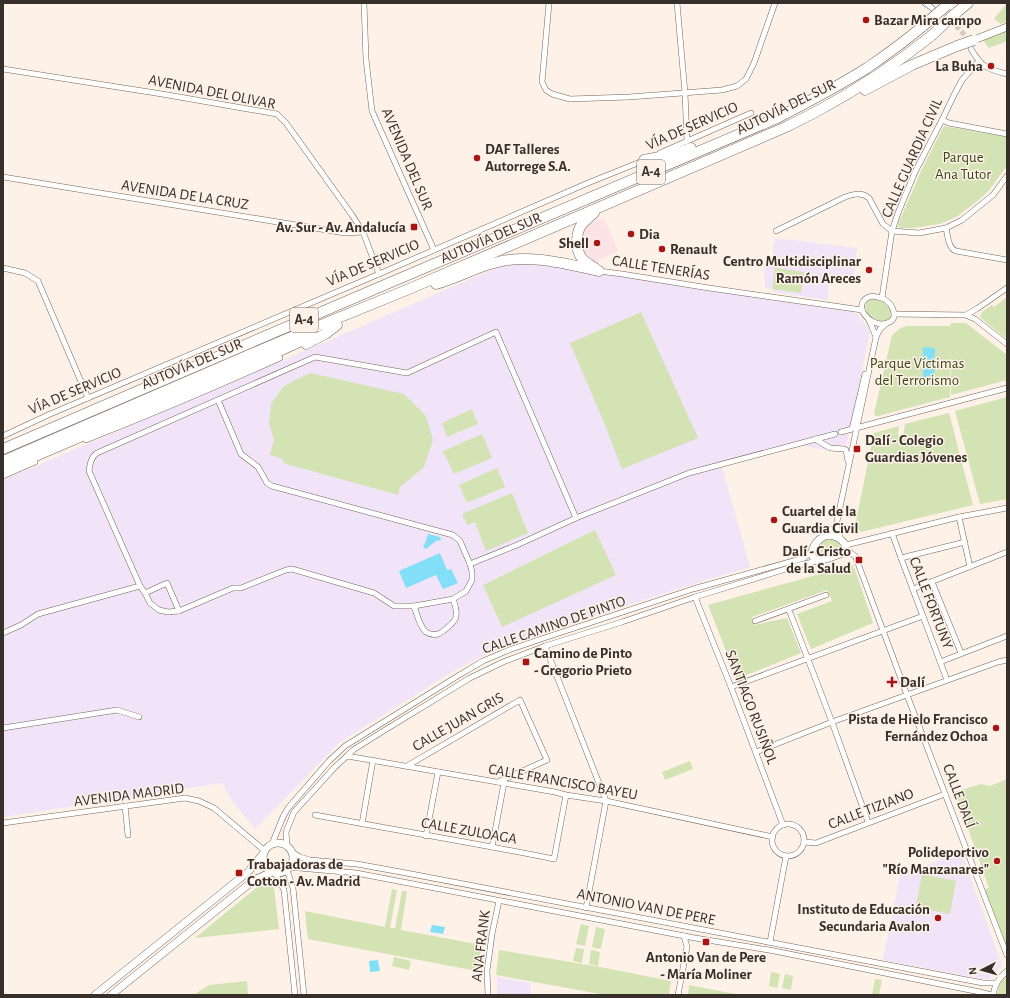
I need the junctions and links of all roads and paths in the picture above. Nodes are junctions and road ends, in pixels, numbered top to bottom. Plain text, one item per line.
1 (364, 3) edge
2 (549, 3) edge
3 (678, 3) edge
4 (775, 3) edge
5 (925, 3) edge
6 (968, 3) edge
7 (948, 4) edge
8 (932, 8) tunnel mouth
9 (1007, 27) edge
10 (973, 44) junction
11 (979, 61) junction
12 (3, 69) edge
13 (1007, 74) edge
14 (685, 93) junction
15 (822, 108) junction
16 (752, 113) dead end
17 (775, 119) junction
18 (942, 120) junction
19 (1007, 134) edge
20 (687, 141) junction
21 (644, 160) junction
22 (1007, 176) edge
23 (3, 177) edge
24 (602, 207) junction
25 (946, 228) junction
26 (776, 231) dead end
27 (892, 231) junction
28 (363, 232) junction
29 (434, 250) junction
30 (1007, 260) edge
31 (3, 268) edge
32 (599, 271) junction
33 (379, 274) junction
34 (1007, 288) edge
35 (409, 289) junction
36 (882, 298) junction
37 (978, 308) junction
38 (862, 310) junction
39 (349, 314) junction
40 (894, 314) junction
41 (966, 315) junction
42 (867, 318) junction
43 (978, 322) junction
44 (886, 324) junction
45 (337, 326) junction
46 (876, 337) junction
47 (1007, 344) edge
48 (280, 358) joint
49 (870, 364) junction
50 (1007, 388) edge
51 (88, 398) junction
52 (218, 400) junction
53 (856, 428) junction
54 (841, 432) dead end
55 (835, 434) dead end
56 (3, 436) edge
57 (815, 439) junction
58 (3, 449) edge
59 (3, 461) edge
60 (848, 468) junction
61 (3, 471) edge
62 (3, 476) edge
63 (1007, 508) edge
64 (959, 517) junction
65 (576, 518) junction
66 (836, 526) junction
67 (892, 533) junction
68 (823, 536) junction
69 (965, 542) junction
70 (844, 544) junction
71 (812, 551) junction
72 (1007, 552) edge
73 (901, 558) junction
74 (819, 560) junction
75 (470, 564) junction
76 (970, 567) junction
77 (932, 582) junction
78 (140, 586) junction
79 (913, 589) junction
80 (145, 593) junction
81 (826, 595) dead end
82 (695, 597) junction
83 (453, 599) junction
84 (414, 606) junction
85 (788, 609) junction
86 (179, 611) junction
87 (923, 616) junction
88 (755, 621) dead end
89 (883, 631) junction
90 (3, 633) edge
91 (1007, 636) edge
92 (545, 646) junction
93 (961, 654) junction
94 (808, 659) junction
95 (1007, 660) edge
96 (940, 662) junction
97 (947, 680) junction
98 (731, 687) junction
99 (907, 695) junction
100 (139, 717) dead end
101 (832, 722) junction
102 (3, 728) edge
103 (756, 752) junction
104 (347, 756) junction
105 (373, 760) junction
106 (407, 766) junction
107 (438, 772) junction
108 (501, 783) junction
109 (945, 794) junction
110 (566, 795) junction
111 (606, 801) junction
112 (125, 806) junction
113 (316, 815) dead end
114 (868, 822) junction
115 (3, 823) edge
116 (362, 824) junction
117 (783, 825) junction
118 (128, 835) dead end
119 (426, 836) junction
120 (773, 836) junction
121 (804, 842) junction
122 (272, 844) junction
123 (492, 847) junction
124 (290, 849) junction
125 (264, 853) junction
126 (786, 856) junction
127 (288, 869) junction
128 (273, 873) junction
129 (499, 901) junction
130 (586, 908) junction
131 (684, 936) junction
132 (695, 938) junction
133 (770, 942) junction
134 (687, 946) junction
135 (1007, 955) edge
136 (1007, 971) edge
137 (996, 983) junction
138 (95, 995) edge
139 (111, 995) edge
140 (295, 995) edge
141 (304, 995) edge
142 (488, 995) edge
143 (678, 995) edge
144 (992, 995) edge

1 - 29 street, AVENIDA DEL SUR
2 - 14 street
3 - 14 street
4 - 14 street
5 - 8 street
6 - 15 highway, AUTOVÍA DEL SUR / A-4, bridge
7 - 17 highway, AUTOVÍA DEL SUR / A-4, bridge
9 - 10 street
10 - 11 street
10 - 15 highway, bridge
11 - 13 street
11 - 18 street, CALLE GUARDIA CIVIL
12 - 28 street, AVENIDA DEL OLIVAR
14 - 20 street
15 - 24 highway, AUTOVÍA DEL SUR / A-4
16 - 20 street, VÍA DE SERVICIO
17 - 21 highway
17 - 58 highway, AUTOVÍA DEL SUR / A-4
18 - 19 street
18 - 27 street, CALLE GUARDIA CIVIL
20 - 21 street, VÍA DE SERVICIO
21 - 29 street, VÍA DE SERVICIO
22 - 25 street
23 - 28 street, AVENIDA DE LA CRUZ
24 - 32 highway
24 - 35 highway, AUTOVÍA DEL SUR / A-4
25 - 27 street
25 - 30 street
26 - 27 street
27 - 36 street, CALLE GUARDIA CIVIL
28 - 33 street, AVENIDA DEL OLIVAR
29 - 33 street, VÍA DE SERVICIO
31 - 51 street
32 - 35 highway
32 - 38 street, CALLE TENERÍAS
33 - 51 street, VÍA DE SERVICIO
34 - 37 street
35 - 39 highway, AUTOVÍA DEL SUR / A-4
36 - 38 street
36 - 40 street
37 - 41 street
37 - 43 street
38 - 42 street
39 - 45 highway
39 - 59 highway, AUTOVÍA DEL SUR / A-4
40 - 41 street
40 - 44 street
41 - 43 street
42 - 44 street
42 - 46 street
43 - 47 street
44 - 46 street
45 - 48 highway
45 - 61 highway
46 - 49 street
48 - 62 street
49 - 53 street
49 - 54 street
50 - 53 street
51 - 56 street, VÍA DE SERVICIO
52 - 65 street
52 - 75 street
52 - 78 street
53 - 60 street
55 - 57 street
57 - 60 street
57 - 65 street
60 - 66 street
63 - 64 street
64 - 67 street
64 - 69 street
65 - 75 street
66 - 68 street
66 - 70 street
67 - 70 street
67 - 73 street, CALLE FORTUNY
68 - 70 street
68 - 71 street
69 - 73 street
69 - 76 street
70 - 74 street
70 - 89 street, CALLE DALÍ
71 - 74 street
71 - 122 street, CALLE CAMINO DE PINTO
72 - 76 street
73 - 79 street, CALLE FORTUNY
74 - 82 street, CALLE CAMINO DE PINTO
75 - 83 street
76 - 77 street
77 - 79 street
77 - 93 street
78 - 80 street
78 - 90 street
79 - 87 street, CALLE FORTUNY
80 - 86 street
80 - 86 street
81 - 85 street
82 - 92 street, CALLE CAMINO DE PINTO
82 - 98 street, SANTIAGO RUSIÑOL
83 - 84 street
83 - 84 street
84 - 86 street
85 - 88 street
85 - 94 street
87 - 89 street
87 - 96 street, CALLE FORTUNY
89 - 94 street
89 - 99 street, CALLE DALÍ
91 - 93 street
92 - 104 street, CALLE CAMINO DE PINTO
92 - 111 street
93 - 96 street
94 - 98 street
94 - 101 street
95 - 97 street
96 - 97 street, CALLE FORTUNY
97 - 99 street
98 - 103 street, SANTIAGO RUSIÑOL
99 - 101 street
99 - 109 street, CALLE DALÍ
100 - 102 street
101 - 103 street
101 - 114 street
103 - 117 street, SANTIAGO RUSIÑOL
104 - 105 street, CALLE FRANCISCO BAYEU
104 - 124 street, CALLE CAMINO DE PINTO
105 - 106 street, CALLE FRANCISCO BAYEU
105 - 116 street
106 - 107 street, CALLE FRANCISCO BAYEU
106 - 108 street, CALLE JUAN GRIS
107 - 108 street, CALLE FRANCISCO BAYEU
107 - 119 street
108 - 110 street, CALLE FRANCISCO BAYEU
108 - 123 street
109 - 114 street, CALLE TIZIANO
109 - 135 street, CALLE DALÍ
110 - 111 street, CALLE FRANCISCO BAYEU
110 - 123 street, CALLE ZULOAGA
111 - 120 street, CALLE FRANCISCO BAYEU
111 - 130 street
112 - 115 street, AVENIDA MADRID
112 - 118 street
112 - 125 street, AVENIDA MADRID
113 - 116 street, CALLE ZULOAGA
114 - 121 street, CALLE TIZIANO
116 - 119 street, CALLE ZULOAGA
117 - 120 street
117 - 121 street
119 - 123 street, CALLE ZULOAGA
120 - 126 street
121 - 126 street
122 - 124 street
122 - 125 street
124 - 127 street
124 - 130 street, ANTONIO VAN DE PERE
125 - 128 street
125 - 138 street
126 - 133 street
127 - 128 street
127 - 129 street, ANTONIO VAN DE PERE
127 - 141 street
128 - 139 street
128 - 140 street
129 - 131 street, ANTONIO VAN DE PERE
129 - 142 street, ANA FRANK
130 - 133 street, ANTONIO VAN DE PERE
131 - 132 street, ANTONIO VAN DE PERE
131 - 134 street
132 - 134 street
132 - 144 street, ANTONIO VAN DE PERE
133 - 137 street, ANTONIO VAN DE PERE
134 - 143 street
136 - 137 street
137 - 144 street

